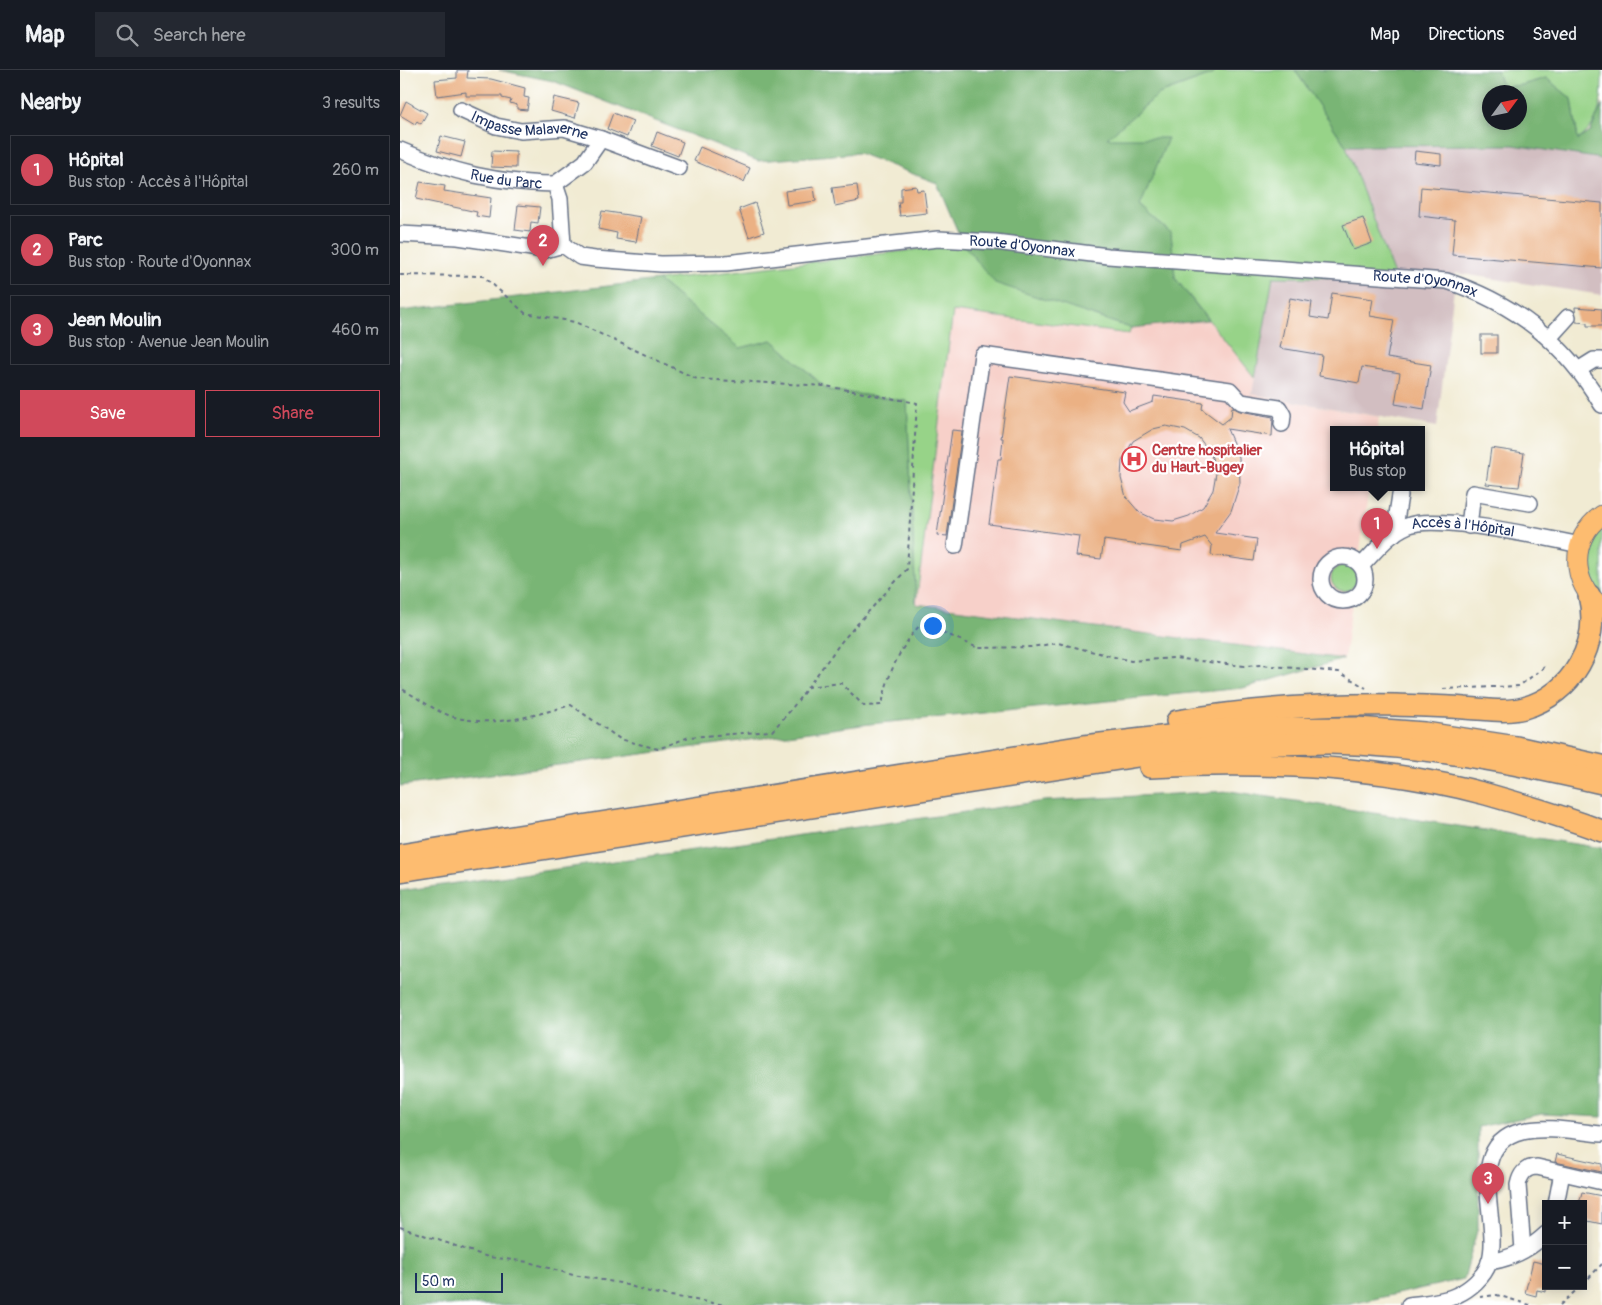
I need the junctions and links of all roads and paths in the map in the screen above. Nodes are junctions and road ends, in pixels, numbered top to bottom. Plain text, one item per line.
1 (461, 110) dead end
2 (600, 139) junction
3 (400, 150) edge
4 (679, 168) dead end
5 (555, 184) junction
6 (400, 234) edge
7 (563, 245) junction
8 (400, 275) edge
9 (1568, 317) dead end
10 (1549, 338) junction
11 (1602, 360) edge
12 (1578, 370) junction
13 (1602, 404) edge
14 (1282, 424) dead end
15 (1400, 495) dead end
16 (1530, 503) dead end
17 (1602, 515) edge
18 (1469, 526) junction
19 (1394, 534) junction
20 (1580, 545) junction
21 (955, 546) dead end
22 (1361, 566) dead end
23 (1596, 601) edge
24 (1546, 666) dead end
25 (806, 687) junction
26 (400, 688) edge
27 (1442, 689) dead end
28 (1369, 690) dead end
29 (962, 766) junction
30 (1602, 766) edge
31 (1013, 775) junction
32 (1602, 783) edge
33 (1602, 831) edge
34 (400, 855) edge
35 (400, 871) edge
36 (1602, 1134) edge
37 (1562, 1173) junction
38 (1602, 1182) edge
39 (1557, 1200) edge
40 (400, 1227) edge
41 (1542, 1237) edge
42 (1523, 1250) junction
43 (1489, 1262) junction
44 (1602, 1264) edge
45 (1587, 1280) edge
46 (1577, 1290) edge
47 (1475, 1299) dead end
48 (725, 1305) edge
49 (1409, 1305) edge
50 (1530, 1305) edge
51 (1560, 1305) edge

1 - 2 street, Impasse Malaverne
2 - 4 street, Impasse Malaverne
2 - 5 street, Impasse Malaverne
3 - 5 street, Rue du Parc
5 - 7 street, Rue du Parc
6 - 7 street
7 - 10 street, Route d'Oyonnax
8 - 25 path
9 - 10 street
10 - 12 street, Route d'Oyonnax
11 - 12 street
12 - 13 street, Route d'Oyonnax
14 - 21 street
15 - 19 street
16 - 18 street
17 - 20 main road
18 - 19 street, Accès à l'Hôpital
18 - 20 street, Accès à l'Hôpital
19 - 22 street, Accès à l'Hôpital
20 - 23 main road
23 - 29 highway
24 - 27 path
25 - 26 path
25 - 28 path
29 - 30 highway
29 - 34 highway
31 - 32 highway
31 - 33 highway
31 - 35 highway
36 - 43 street
37 - 38 street
37 - 39 street
37 - 42 street
40 - 48 path
41 - 42 street
42 - 43 street
43 - 49 street
44 - 45 path
46 - 51 path
47 - 50 path

